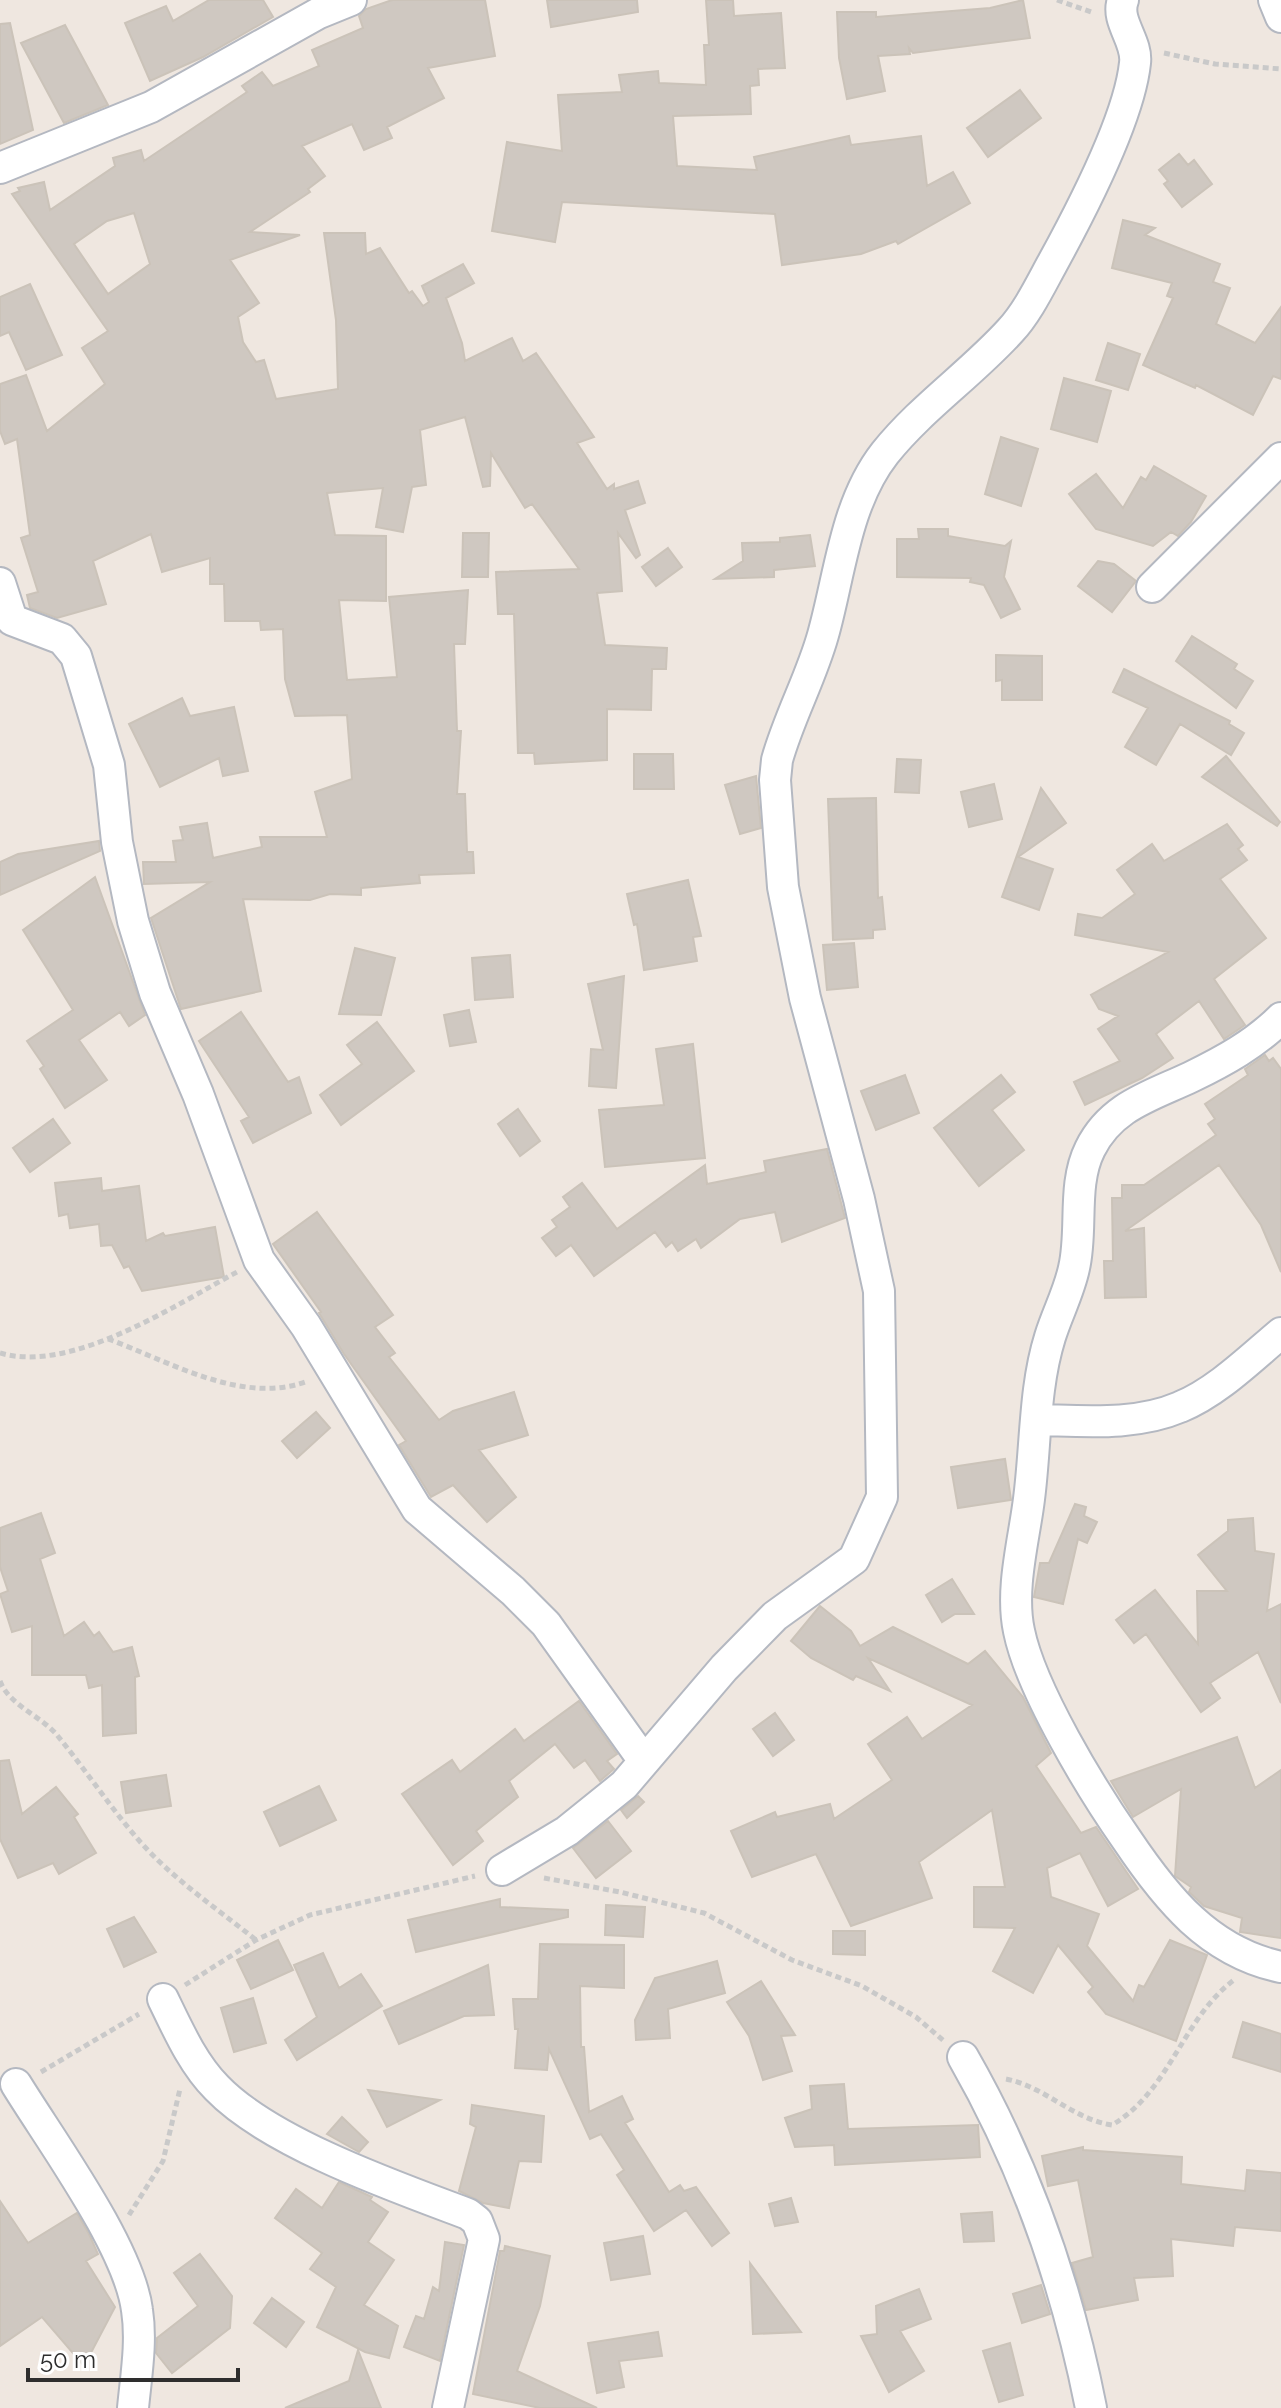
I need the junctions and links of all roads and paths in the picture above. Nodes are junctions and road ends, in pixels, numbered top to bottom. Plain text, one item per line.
1 (351, 0) edge
2 (1057, 0) edge
3 (1274, 0) edge
4 (1281, 17) edge
5 (1126, 20) edge
6 (1281, 69) edge
7 (0, 168) edge
8 (1281, 458) edge
9 (0, 583) edge
10 (1152, 587) dead end
11 (1281, 1018) edge
12 (259, 1260) junction
13 (1281, 1333) edge
14 (107, 1339) junction
15 (0, 1353) edge
16 (332, 1368) junction
17 (1038, 1420) junction
18 (0, 1681) edge
19 (644, 1761) junction
20 (502, 1870) junction
21 (256, 1940) junction
22 (1270, 1965) edge
23 (163, 1999) junction
24 (185, 2044) junction
25 (963, 2057) joint
26 (1003, 2078) dead end
27 (16, 2084) joint
28 (118, 2255) junction
29 (133, 2408) edge
30 (448, 2408) edge
31 (1091, 2408) edge

1 - 7 street
2 - 5 path
3 - 4 street
5 - 6 path
5 - 19 street
8 - 10 street
9 - 12 street
11 - 17 street
12 - 14 path
12 - 16 street
13 - 17 street
14 - 15 path
14 - 16 path
16 - 19 street
17 - 22 street
18 - 21 path
19 - 20 street
20 - 21 path
20 - 25 path
21 - 23 path
22 - 26 path
23 - 24 street
23 - 27 path
24 - 28 path
24 - 30 street
25 - 31 street
27 - 28 street
28 - 29 street

